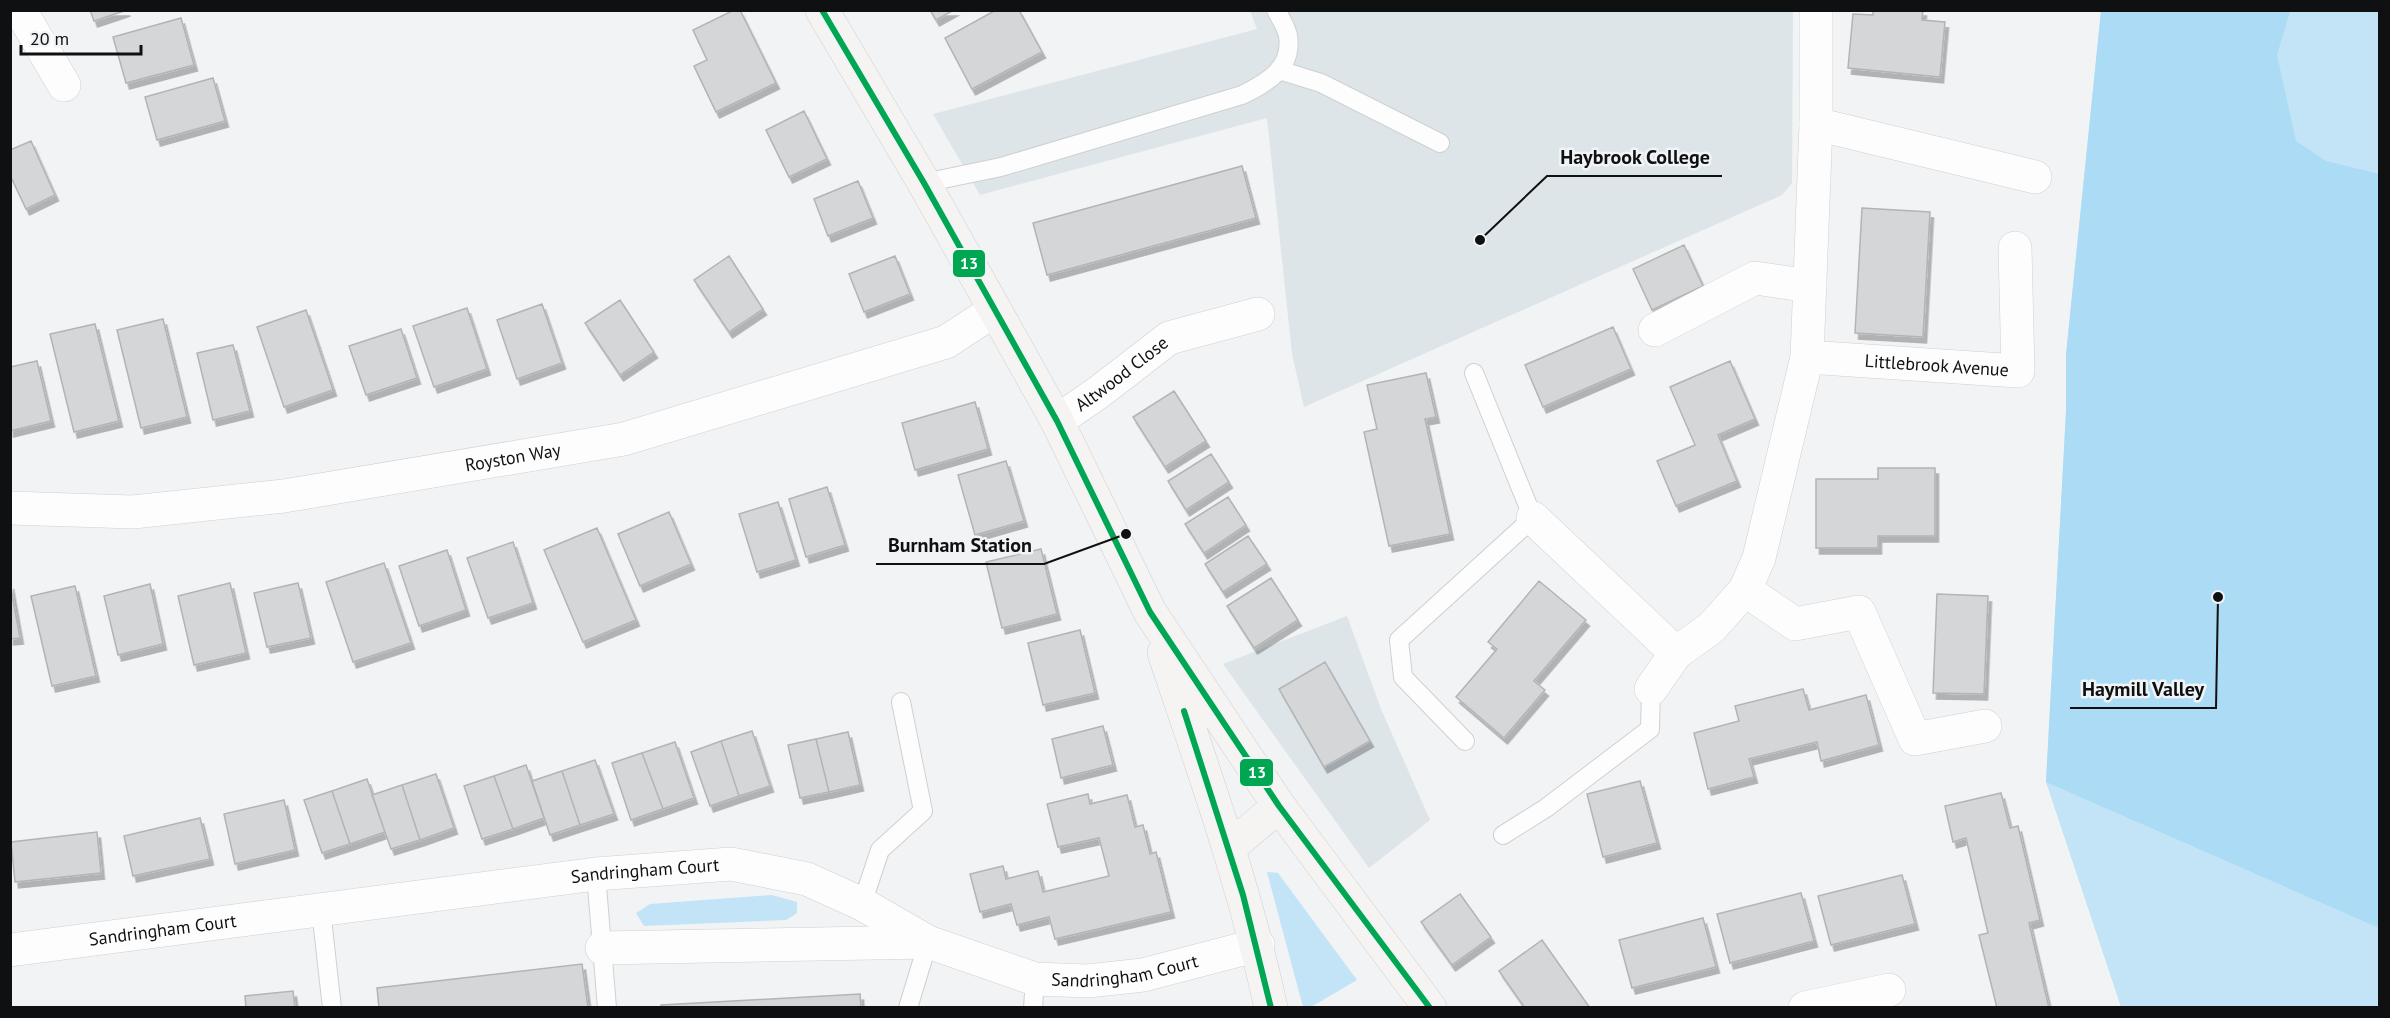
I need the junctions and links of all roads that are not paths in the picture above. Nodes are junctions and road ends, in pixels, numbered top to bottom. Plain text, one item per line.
1 (20, 10) edge
2 (822, 10) edge
3 (1276, 10) edge
4 (1816, 10) edge
5 (1279, 70) junction
6 (64, 85) dead end
7 (1816, 124) junction
8 (1440, 143) dead end
9 (2035, 177) dead end
10 (924, 183) junction
11 (2015, 248) dead end
12 (1810, 286) junction
13 (995, 310) junction
14 (1257, 314) dead end
15 (1655, 330) dead end
16 (1807, 357) junction
17 (1474, 374) dead end
18 (1057, 421) junction
19 (10, 508) edge
20 (1533, 518) junction
21 (1745, 590) junction
22 (1150, 612) junction
23 (1676, 654) junction
24 (1651, 689) joint
25 (901, 702) dead end
26 (1985, 726) dead end
27 (1465, 741) dead end
28 (1279, 806) junction
29 (1503, 835) dead end
30 (1230, 847) junction
31 (596, 874) junction
32 (862, 904) junction
33 (321, 910) junction
34 (928, 942) junction
35 (1257, 945) junction
36 (602, 948) junction
37 (10, 951) edge
38 (1889, 990) dead end
39 (1034, 993) edge
40 (332, 1008) edge
41 (607, 1008) edge
42 (908, 1008) edge
43 (1271, 1008) edge
44 (1430, 1008) edge
45 (1804, 1008) edge

1 - 6 street
2 - 10 street
3 - 5 lane
4 - 7 street
5 - 8 lane
5 - 10 lane
7 - 9 street
7 - 12 street
10 - 13 street
11 - 16 street, Littlebrook Avenue
12 - 15 street
12 - 16 street
13 - 18 street
13 - 19 street, Royston Way
14 - 18 street, Altwood Close
16 - 21 street
17 - 20 lane
18 - 22 street
20 - 23 street
20 - 27 lane
21 - 23 street
21 - 26 street
22 - 28 street
22 - 30 street
23 - 24 street
24 - 29 lane
25 - 32 lane
28 - 30 street
28 - 44 street
30 - 35 street
31 - 32 street, Sandringham Court
31 - 33 street, Sandringham Court
31 - 36 lane
32 - 34 street, Sandringham Court
33 - 37 street, Sandringham Court
33 - 40 lane
34 - 36 street
34 - 39 street, Sandringham Court
34 - 42 lane
35 - 39 street, Sandringham Court
35 - 43 street
36 - 41 lane
38 - 45 street

